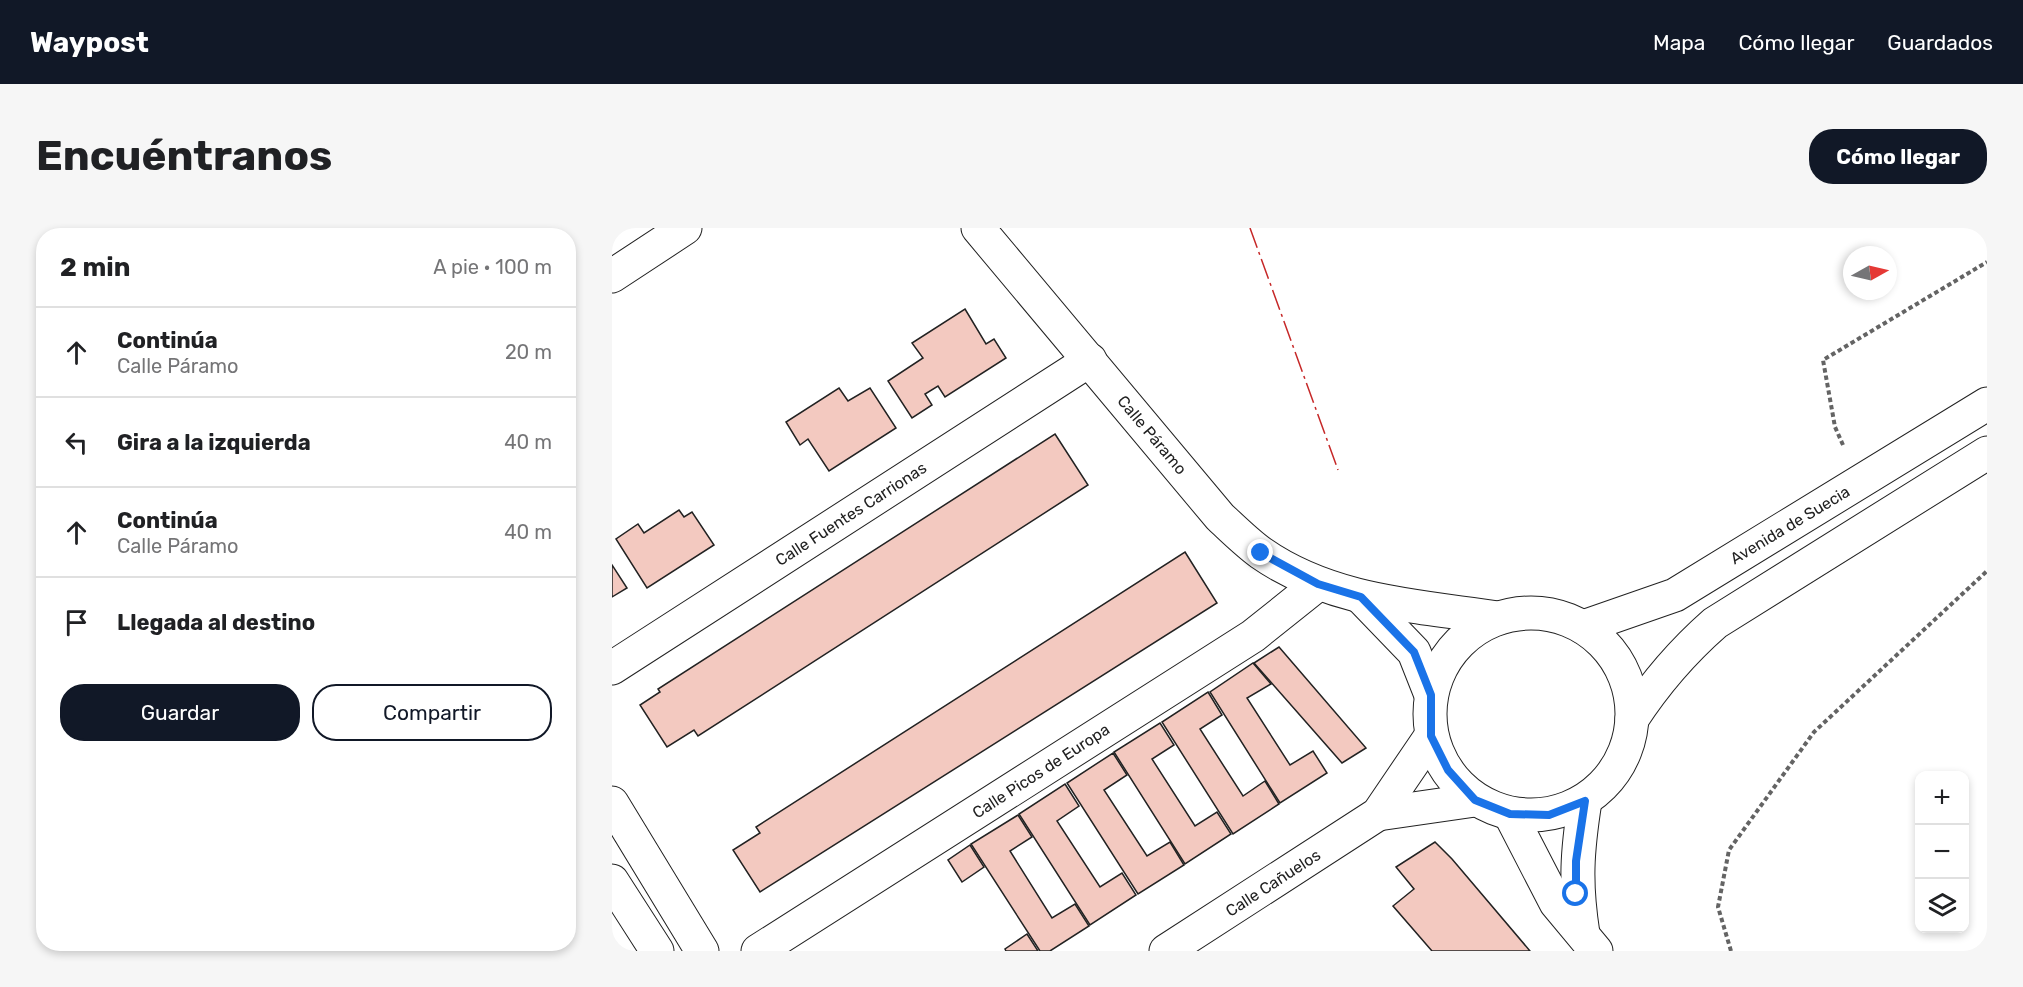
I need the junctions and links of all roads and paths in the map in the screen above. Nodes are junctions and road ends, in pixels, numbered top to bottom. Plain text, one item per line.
1 (685, 228) edge
2 (978, 228) edge
3 (1987, 261) edge
4 (612, 276) edge
5 (1090, 360) junction
6 (1987, 404) edge
7 (1843, 445) dead end
8 (1987, 453) edge
9 (1987, 571) edge
10 (1318, 584) junction
11 (1361, 597) junction
12 (1498, 618) junction
13 (1583, 627) junction
14 (612, 668) edge
15 (1431, 695) junction
16 (1632, 719) junction
17 (1431, 736) junction
18 (1475, 800) junction
19 (1585, 801) junction
20 (612, 803) edge
21 (1378, 814) junction
22 (1510, 814) junction
23 (612, 881) edge
24 (1590, 944) edge
25 (1174, 949) edge
26 (657, 951) edge
27 (702, 951) edge
28 (758, 951) edge
29 (1731, 951) edge

1 - 4 street
2 - 5 street, Calle Páramo
3 - 7 path
5 - 10 street, Calle Páramo
5 - 14 street, Calle Fuentes Carrionas
6 - 13 street, Avenida de Suecia
8 - 16 street
9 - 29 path
10 - 11 street, Calle Páramo
10 - 28 street, Calle Picos de Europa
11 - 12 street, Calle Páramo
11 - 15 street, Calle Páramo
12 - 13 street
12 - 15 street
13 - 16 street
15 - 17 street
16 - 19 street
17 - 18 street
17 - 21 street, Calle Cañuelos
18 - 21 street, Calle Cañuelos
18 - 22 street
19 - 22 street
19 - 24 street
20 - 27 street
21 - 25 street, Calle Cañuelos
22 - 24 street
23 - 26 street

